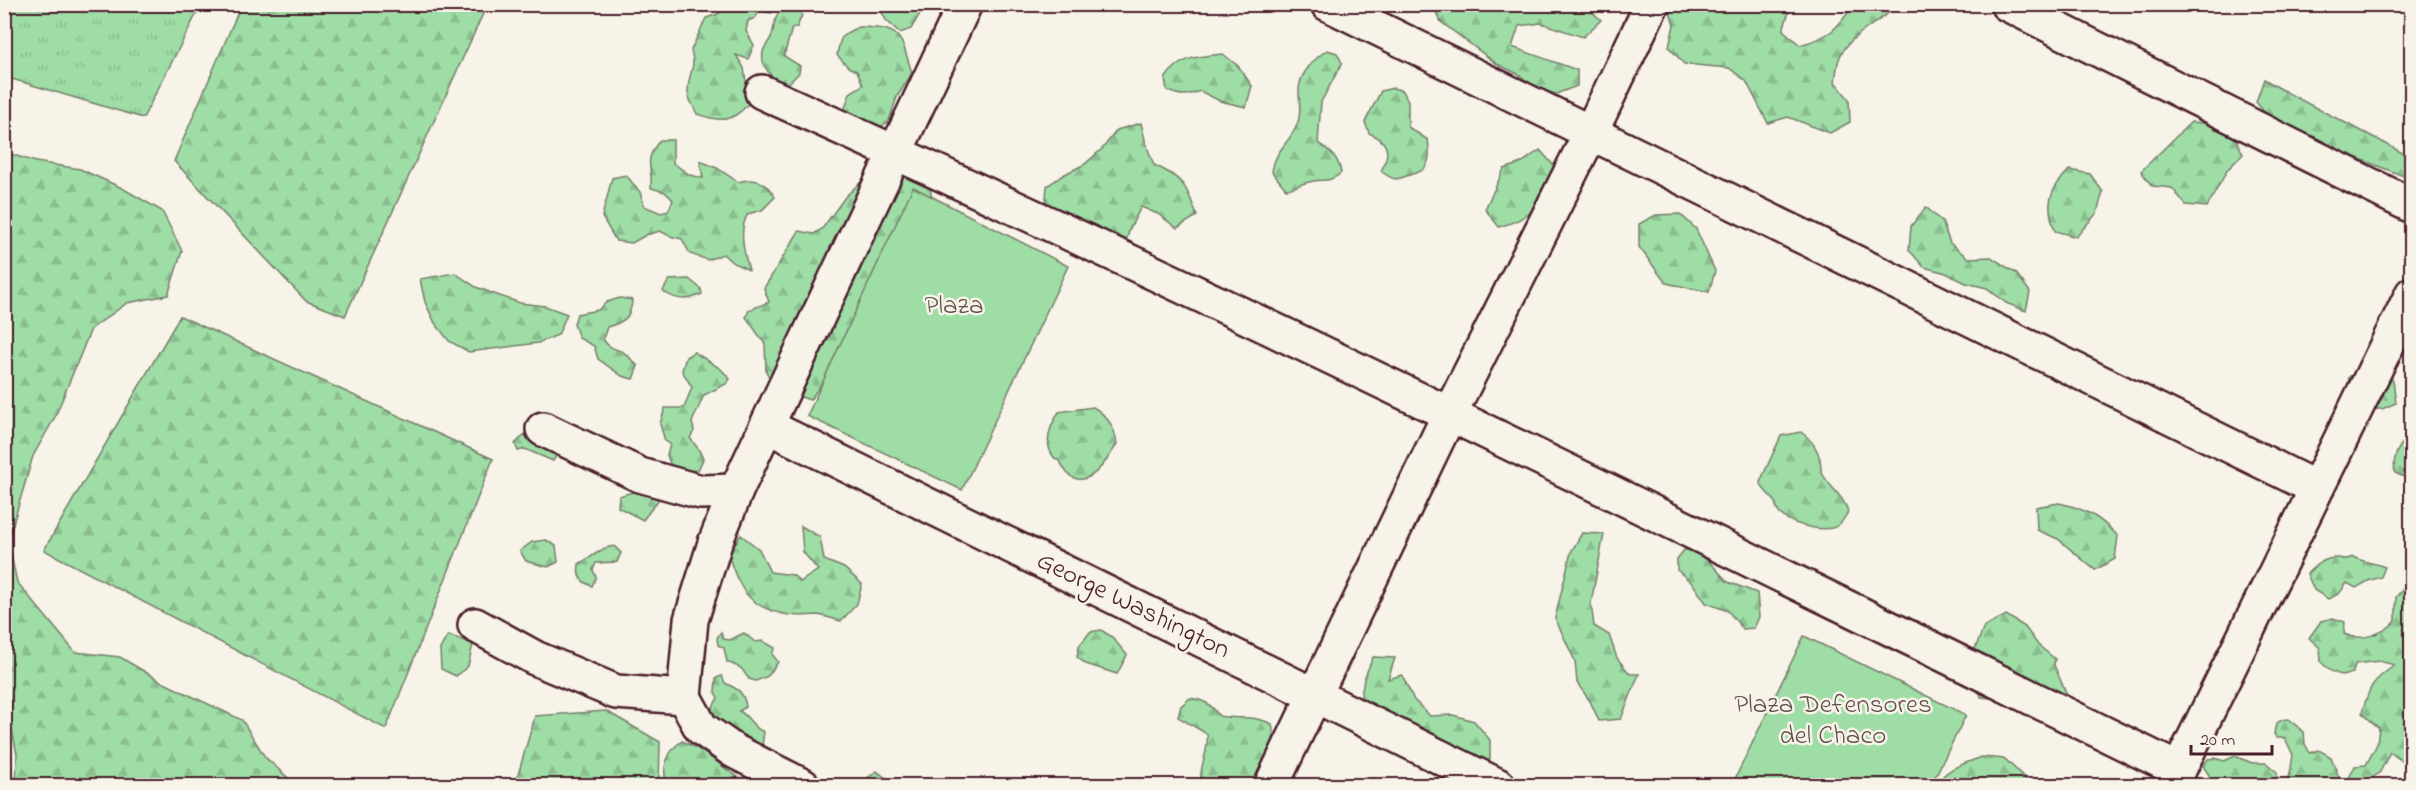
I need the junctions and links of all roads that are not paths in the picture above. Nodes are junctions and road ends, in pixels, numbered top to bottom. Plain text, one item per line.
1 (965, 4) edge
2 (1328, 4) edge
3 (1652, 4) edge
4 (2007, 4) edge
5 (762, 92) dead end
6 (1591, 132) junction
7 (895, 152) junction
8 (2412, 206) edge
9 (2412, 294) edge
10 (2403, 334) edge
11 (1450, 413) junction
12 (767, 426) junction
13 (543, 429) dead end
14 (2316, 488) junction
15 (736, 491) junction
16 (475, 625) dead end
17 (1314, 696) junction
18 (684, 697) junction
19 (2175, 778) edge
20 (803, 786) edge
21 (1270, 786) edge
22 (1499, 786) edge

1 - 7 street
2 - 6 street
3 - 6 street
4 - 8 street
5 - 7 street
6 - 11 street
6 - 14 street
7 - 11 street
7 - 12 street
9 - 10 street
10 - 14 street
11 - 17 street
11 - 19 street
12 - 15 street
12 - 17 street, George Washington
13 - 15 street
14 - 19 street
15 - 18 street
16 - 18 street
17 - 21 street
17 - 22 street, George Washington
18 - 20 street

